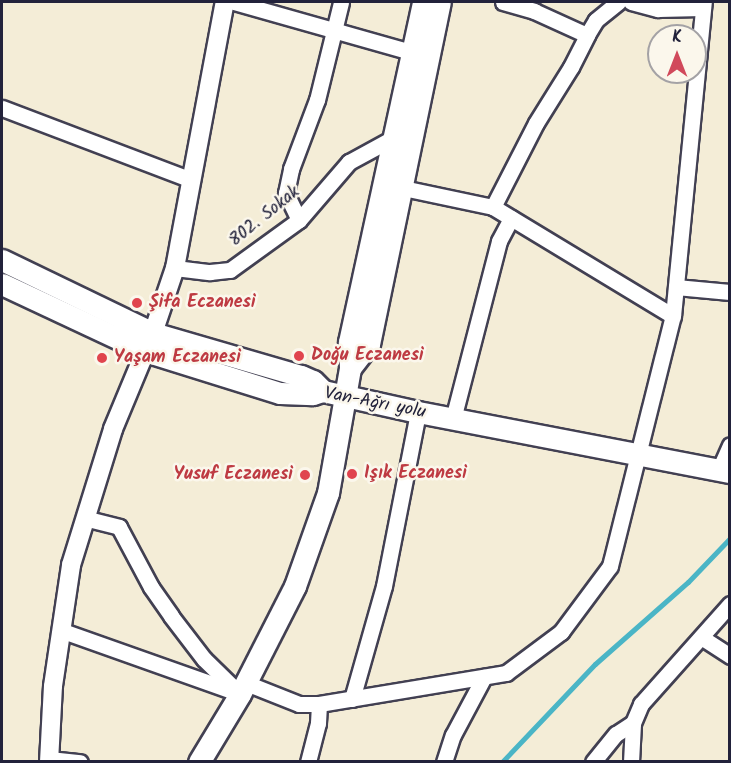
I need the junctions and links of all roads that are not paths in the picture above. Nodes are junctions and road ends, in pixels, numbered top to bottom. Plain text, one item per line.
1 (225, 2) edge
2 (234, 2) edge
3 (341, 2) edge
4 (423, 2) edge
5 (440, 2) edge
6 (503, 2) edge
7 (618, 2) edge
8 (631, 2) edge
9 (703, 5) edge
10 (335, 28) junction
11 (586, 35) junction
12 (421, 55) junction
13 (2, 108) edge
14 (395, 137) junction
15 (192, 180) junction
16 (394, 184) junction
17 (494, 207) junction
18 (511, 218) junction
19 (298, 220) junction
20 (2, 260) edge
21 (175, 268) junction
22 (2, 284) edge
23 (676, 287) junction
24 (729, 292) edge
25 (673, 316) junction
26 (149, 342) junction
27 (346, 396) junction
28 (418, 412) junction
29 (453, 419) junction
30 (729, 445) edge
31 (638, 456) junction
32 (724, 471) edge
33 (84, 518) junction
34 (729, 604) edge
35 (60, 630) junction
36 (701, 637) junction
37 (729, 656) edge
38 (484, 677) junction
39 (243, 688) junction
40 (352, 699) junction
41 (319, 704) junction
42 (633, 723) junction
43 (49, 760) edge
44 (80, 762) edge
45 (199, 762) edge
46 (308, 762) edge
47 (444, 762) edge
48 (593, 762) edge
49 (631, 762) edge

1 - 15 street
2 - 10 street
3 - 10 street
4 - 12 main road
5 - 12 main road
6 - 11 street
7 - 11 street
8 - 9 street
9 - 23 street
10 - 12 street
10 - 19 street
11 - 17 street
12 - 14 main road
12 - 16 main road
13 - 15 street
14 - 16 main road
14 - 19 street, 802. Sokak
15 - 21 street
16 - 17 street
16 - 27 main road
17 - 18 street
18 - 25 street
18 - 29 street
19 - 21 street, 802. Sokak
20 - 26 main road
21 - 26 street
22 - 26 main road, Van-Ağrı yolu
23 - 24 street
23 - 25 street
25 - 31 street
26 - 27 main road, Van-Ağrı yolu
26 - 33 street
27 - 28 main road, Van-Ağrı yolu
27 - 39 main road
28 - 29 main road, Van-Ağrı yolu
28 - 40 street
29 - 31 main road, Van-Ağrı yolu
30 - 32 street
31 - 32 main road, Van-Ağrı yolu
31 - 38 street
33 - 35 street
33 - 39 street
34 - 36 street
35 - 39 street
35 - 43 street
36 - 37 street
36 - 42 street
38 - 40 street
38 - 47 street
39 - 41 street
39 - 45 main road
40 - 41 street
41 - 46 street
42 - 48 street
42 - 49 street
43 - 44 street

